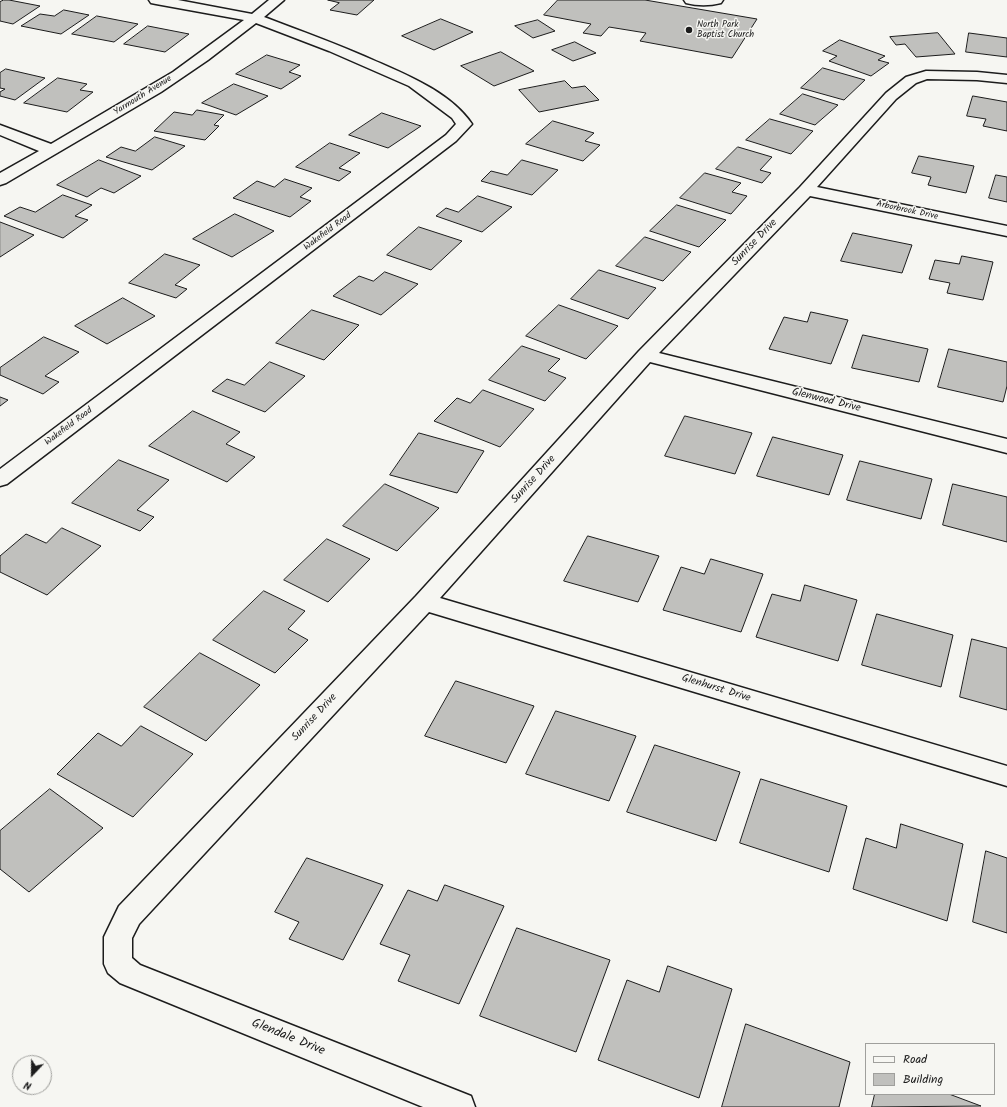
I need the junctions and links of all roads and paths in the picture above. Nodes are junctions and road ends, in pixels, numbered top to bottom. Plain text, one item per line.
1 (156, 0) edge
2 (277, 0) edge
3 (690, 0) edge
4 (717, 0) edge
5 (254, 18) junction
6 (1007, 79) edge
7 (0, 130) edge
8 (51, 150) junction
9 (0, 180) edge
10 (806, 190) junction
11 (1007, 231) edge
12 (646, 355) junction
13 (1007, 446) edge
14 (0, 479) edge
15 (424, 602) junction
16 (1007, 776) edge
17 (118, 964) joint
18 (460, 1107) edge

1 - 5 street
2 - 5 street, Yarmouth Avenue
3 - 4 lane
5 - 8 street, Yarmouth Avenue
5 - 14 street, Wakefield Road
6 - 10 street, Sunrise Drive
7 - 8 street
8 - 9 street, Yarmouth Avenue
10 - 11 street, Arborbrook Drive
10 - 12 street, Sunrise Drive
12 - 13 street, Glenwood Drive
12 - 15 street, Sunrise Drive
15 - 16 street, Glenhurst Drive
15 - 17 street, Sunrise Drive
17 - 18 street, Glendale Drive

